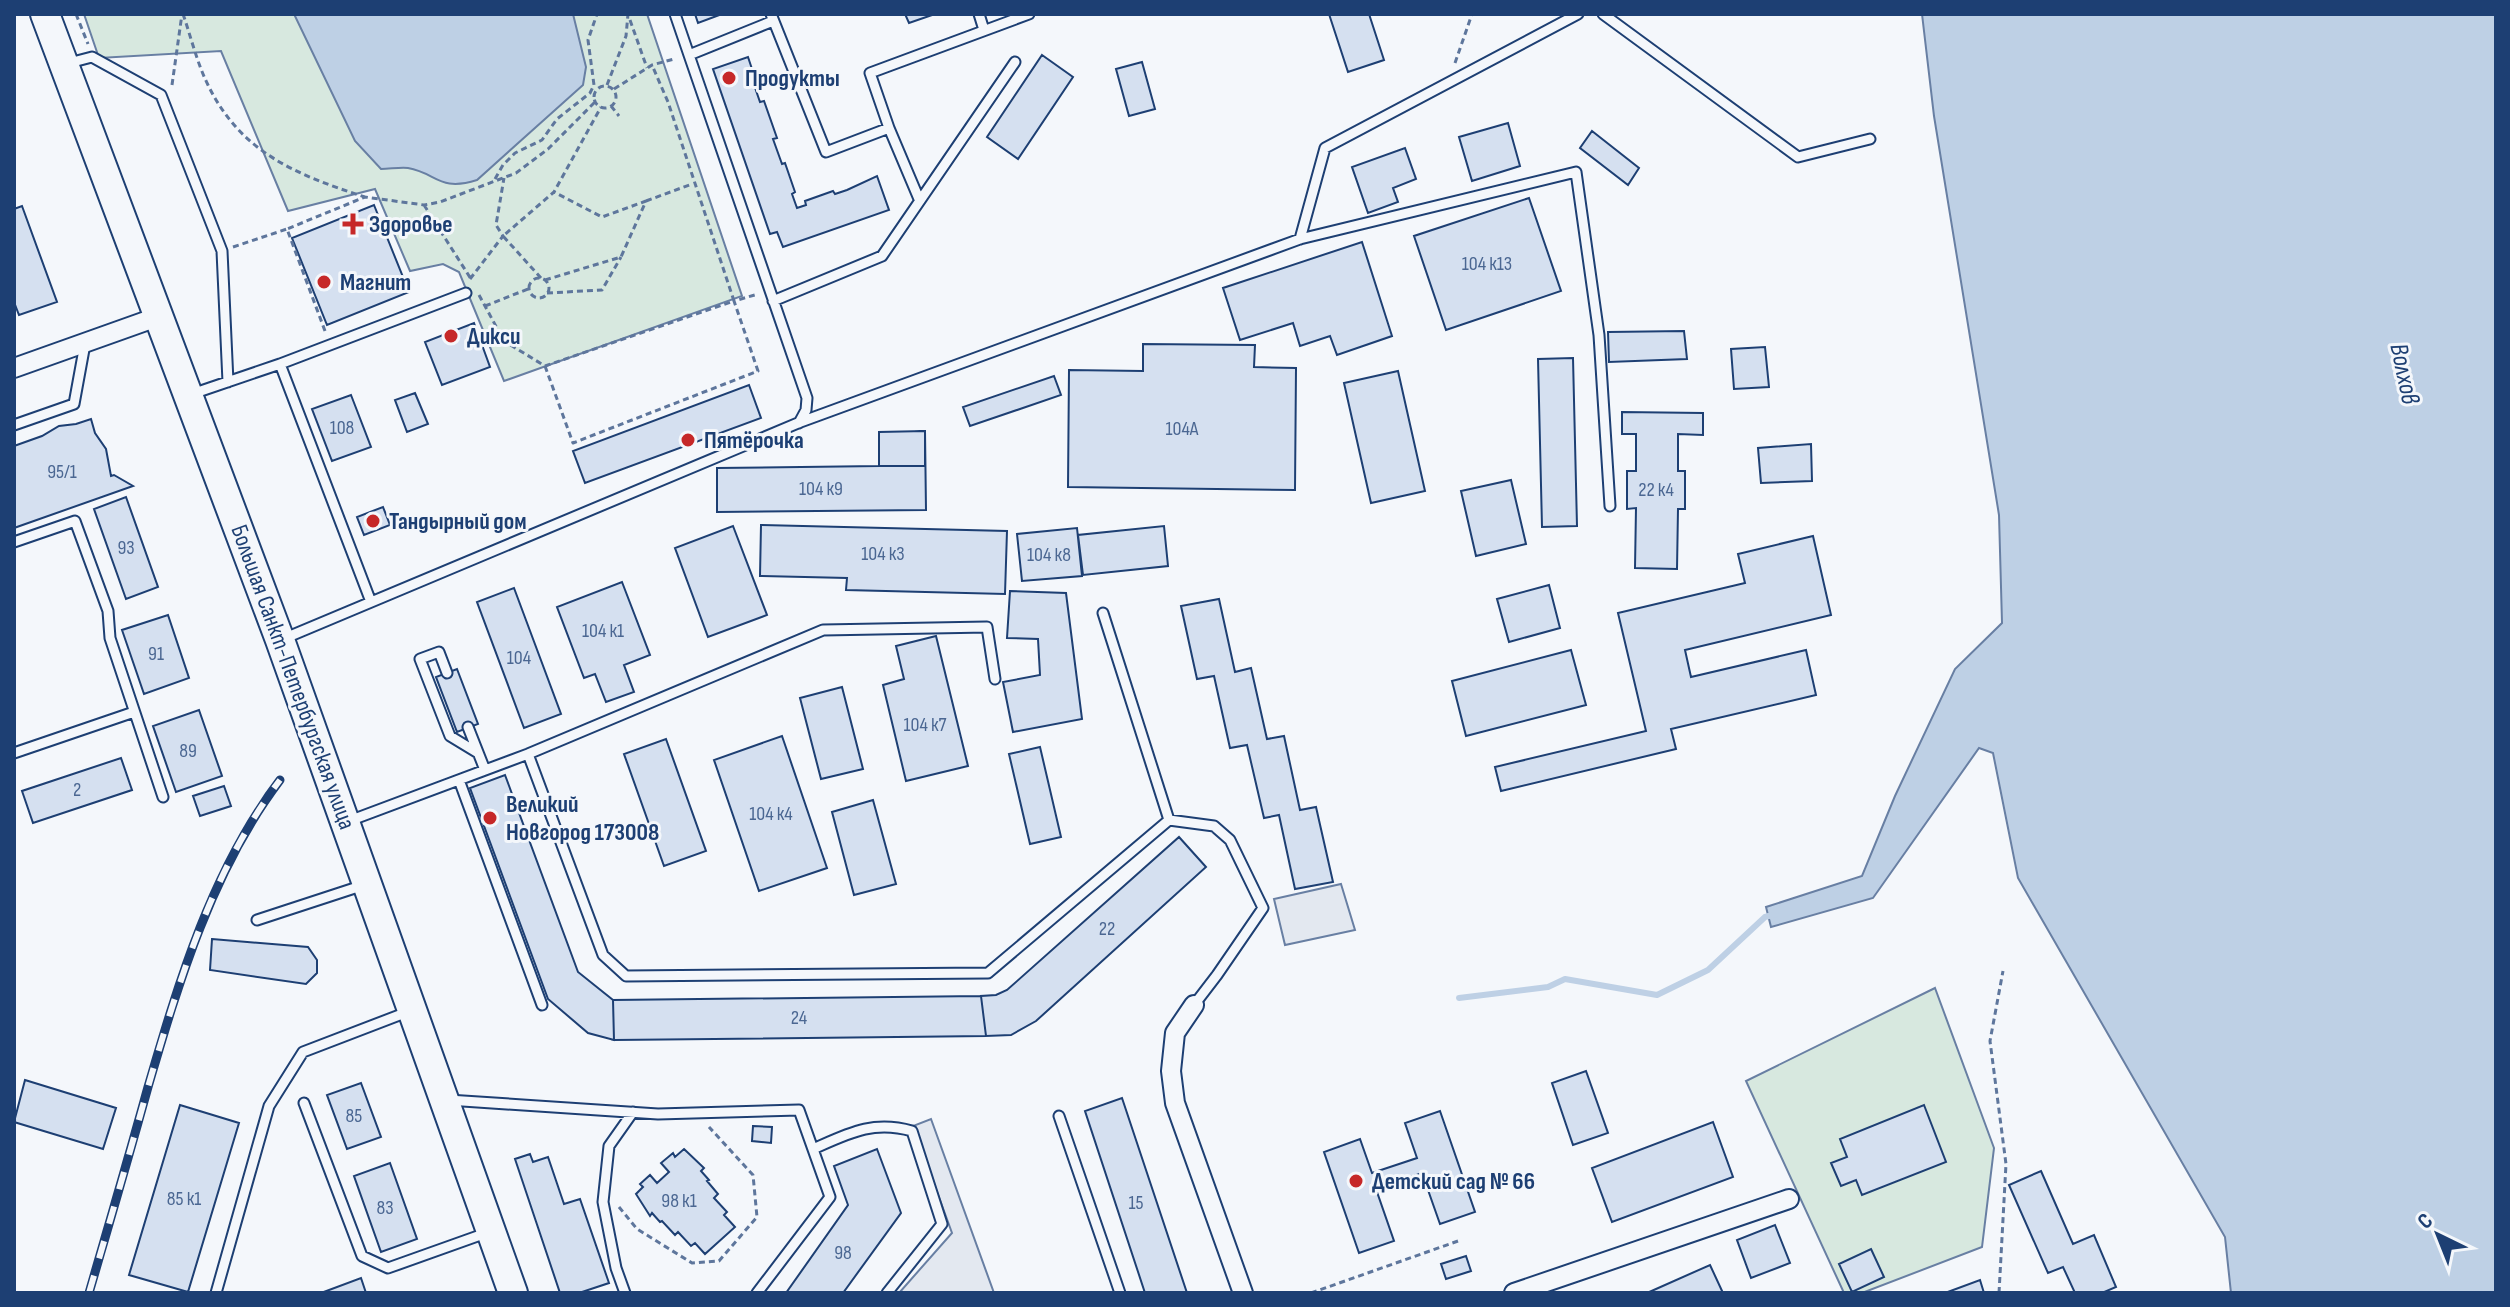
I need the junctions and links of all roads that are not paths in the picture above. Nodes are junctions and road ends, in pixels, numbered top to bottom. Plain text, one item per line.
1 (33, 14) edge
2 (45, 14) edge
3 (675, 14) edge
4 (979, 14) edge
5 (1029, 14) edge
6 (1578, 14) edge
7 (1603, 14) edge
8 (772, 17) edge
9 (984, 30) junction
10 (689, 55) junction
11 (1015, 62) dead end
12 (62, 65) junction
13 (889, 128) junction
14 (1870, 139) dead end
15 (919, 199) junction
16 (1300, 239) junction
17 (466, 293) dead end
18 (771, 295) junction
19 (160, 316) junction
20 (85, 342) junction
21 (280, 364) junction
22 (14, 368) edge
23 (228, 382) junction
24 (189, 395) junction
25 (798, 423) junction
26 (14, 425) edge
27 (1610, 506) dead end
28 (14, 542) edge
29 (371, 602) junction
30 (1103, 613) dead end
31 (280, 640) junction
32 (447, 673) dead end
33 (995, 679) dead end
34 (134, 712) junction
35 (468, 727) dead end
36 (14, 753) edge
37 (478, 753) junction
38 (528, 754) junction
39 (485, 770) junction
40 (459, 780) junction
41 (163, 797) dead end
42 (1169, 820) junction
43 (345, 822) junction
44 (368, 884) junction
45 (257, 920) dead end
46 (542, 1005) dead end
47 (1194, 1005) joint
48 (412, 1010) junction
49 (445, 1100) junction
50 (304, 1103) dead end
51 (633, 1112) junction
52 (1059, 1116) dead end
53 (813, 1149) junction
54 (1789, 1199) dead end
55 (491, 1231) junction
56 (1536, 1290) edge
57 (216, 1293) edge
58 (513, 1293) edge
59 (625, 1293) edge
60 (757, 1293) edge
61 (887, 1293) edge
62 (1120, 1293) edge
63 (1243, 1293) edge
64 (1514, 1293) edge

1 - 12 main road, Большая Санкт-Петербургская улица
2 - 12 main road, Большая Санкт-Петербургская улица
3 - 10 lane
4 - 9 lane
5 - 9 lane
6 - 16 lane
7 - 14 lane
8 - 10 lane
8 - 13 lane
9 - 13 lane
10 - 18 lane
11 - 15 lane
12 - 19 main road, Большая Санкт-Петербургская улица
12 - 23 lane
13 - 15 lane
15 - 18 lane
16 - 25 lane
16 - 27 lane
17 - 21 lane
18 - 25 lane
19 - 20 street
19 - 24 main road, Большая Санкт-Петербургская улица
20 - 22 street
20 - 26 lane
21 - 23 lane
21 - 29 lane
23 - 24 lane
24 - 31 main road, Большая Санкт-Петербургская улица
25 - 29 lane
28 - 34 lane
29 - 31 lane
30 - 42 lane
31 - 43 main road, Большая Санкт-Петербургская улица
32 - 37 lane
33 - 38 lane
34 - 36 lane
34 - 41 lane
35 - 37 lane
37 - 39 lane
38 - 39 lane
38 - 42 lane
39 - 40 lane
40 - 43 lane
40 - 46 lane
42 - 47 lane
43 - 44 main road, Большая Санкт-Петербургская улица
44 - 45 lane
44 - 48 main road, Большая Санкт-Петербургская улица
47 - 63 street
48 - 49 main road, Большая Санкт-Петербургская улица
48 - 57 lane
49 - 51 lane
49 - 55 main road, Большая Санкт-Петербургская улица
50 - 55 lane
51 - 53 lane
51 - 59 lane
52 - 62 lane
53 - 60 lane
53 - 61 lane
54 - 56 street
55 - 58 main road, Большая Санкт-Петербургская улица
56 - 64 street

